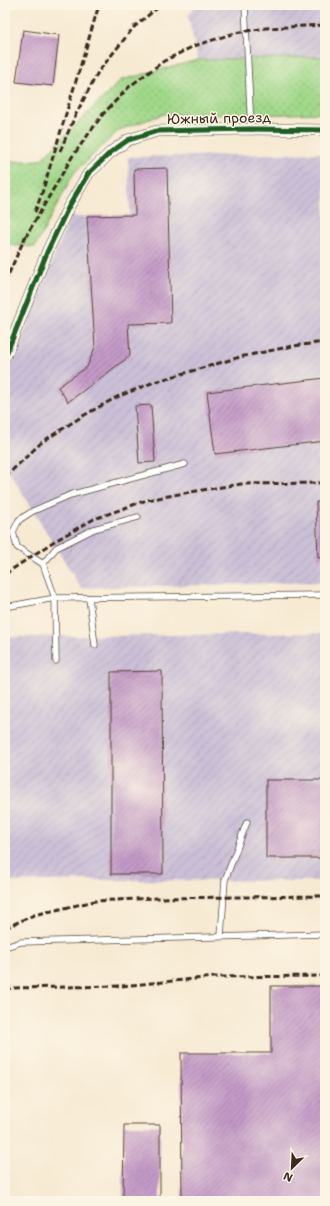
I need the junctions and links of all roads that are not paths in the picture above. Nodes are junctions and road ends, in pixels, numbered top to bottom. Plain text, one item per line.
1 (245, 5) edge
2 (251, 129) junction
3 (325, 130) edge
4 (5, 358) edge
5 (185, 464) dead end
6 (138, 517) dead end
7 (43, 564) junction
8 (325, 595) edge
9 (55, 598) junction
10 (89, 598) junction
11 (5, 608) edge
12 (95, 645) dead end
13 (56, 661) dead end
14 (247, 822) dead end
15 (325, 934) edge
16 (221, 936) junction
17 (5, 947) edge

1 - 2 lane
2 - 3 street, Южный проезд
2 - 4 street, Южный проезд
5 - 7 lane
6 - 7 lane
7 - 9 lane
8 - 10 lane
9 - 10 lane
9 - 11 lane
9 - 13 lane
10 - 12 lane
14 - 16 lane
15 - 16 lane
16 - 17 lane

